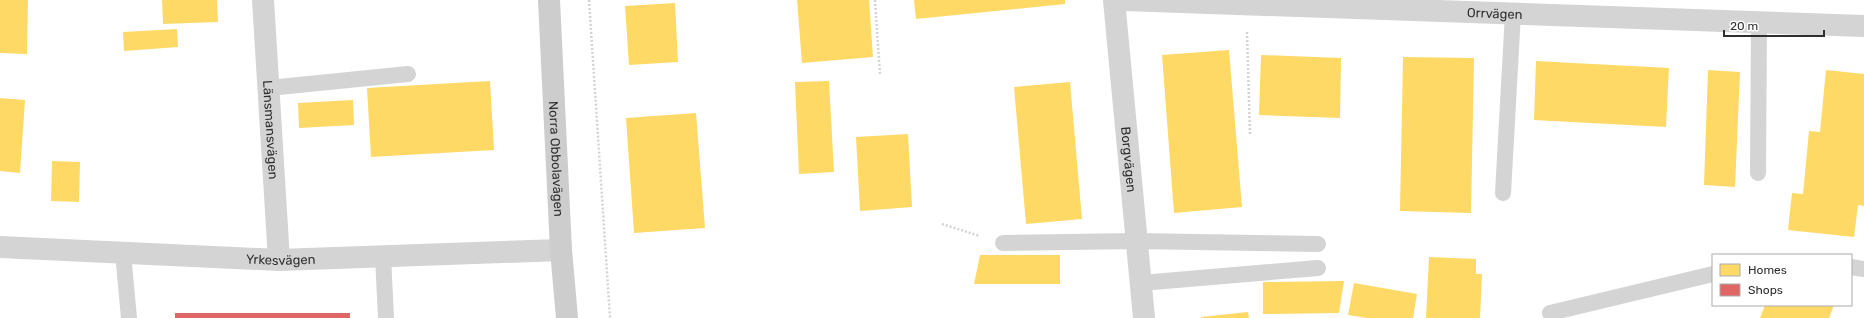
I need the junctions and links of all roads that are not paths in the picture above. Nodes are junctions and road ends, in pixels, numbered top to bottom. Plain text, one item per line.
1 (263, 0) edge
2 (549, 0) edge
3 (1114, 0) edge
4 (1125, 0) edge
5 (1512, 13) junction
6 (1759, 22) junction
7 (1864, 26) edge
8 (408, 74) dead end
9 (269, 88) junction
10 (1758, 173) dead end
11 (1503, 193) dead end
12 (1137, 241) junction
13 (1003, 243) road end
14 (1318, 244) dead end
15 (0, 247) edge
16 (561, 250) junction
17 (123, 253) junction
18 (383, 256) junction
19 (279, 260) junction
20 (1852, 267) edge
21 (1318, 268) dead end
22 (1864, 269) edge
23 (1712, 274) edge
24 (1141, 283) junction
25 (1550, 313) dead end
26 (129, 318) edge
27 (386, 318) edge
28 (567, 318) edge
29 (1144, 318) edge

1 - 9 street, Länsmansvägen
2 - 16 street, Norra Obbolavägen
3 - 12 street, Borgvägen
4 - 5 street, Orrvägen
5 - 6 street, Orrvägen
5 - 11 lane
6 - 7 street, Orrvägen
6 - 10 lane
8 - 9 lane
9 - 19 street, Länsmansvägen
12 - 13 lane
12 - 14 lane
12 - 24 street, Borgvägen
15 - 17 street, Yrkesvägen
16 - 18 street, Yrkesvägen
16 - 28 street, Norra Obbolavägen
17 - 19 street, Yrkesvägen
17 - 26 lane
18 - 19 street, Yrkesvägen
18 - 27 lane
20 - 22 lane
21 - 24 lane
23 - 25 lane
24 - 29 street, Borgvägen

